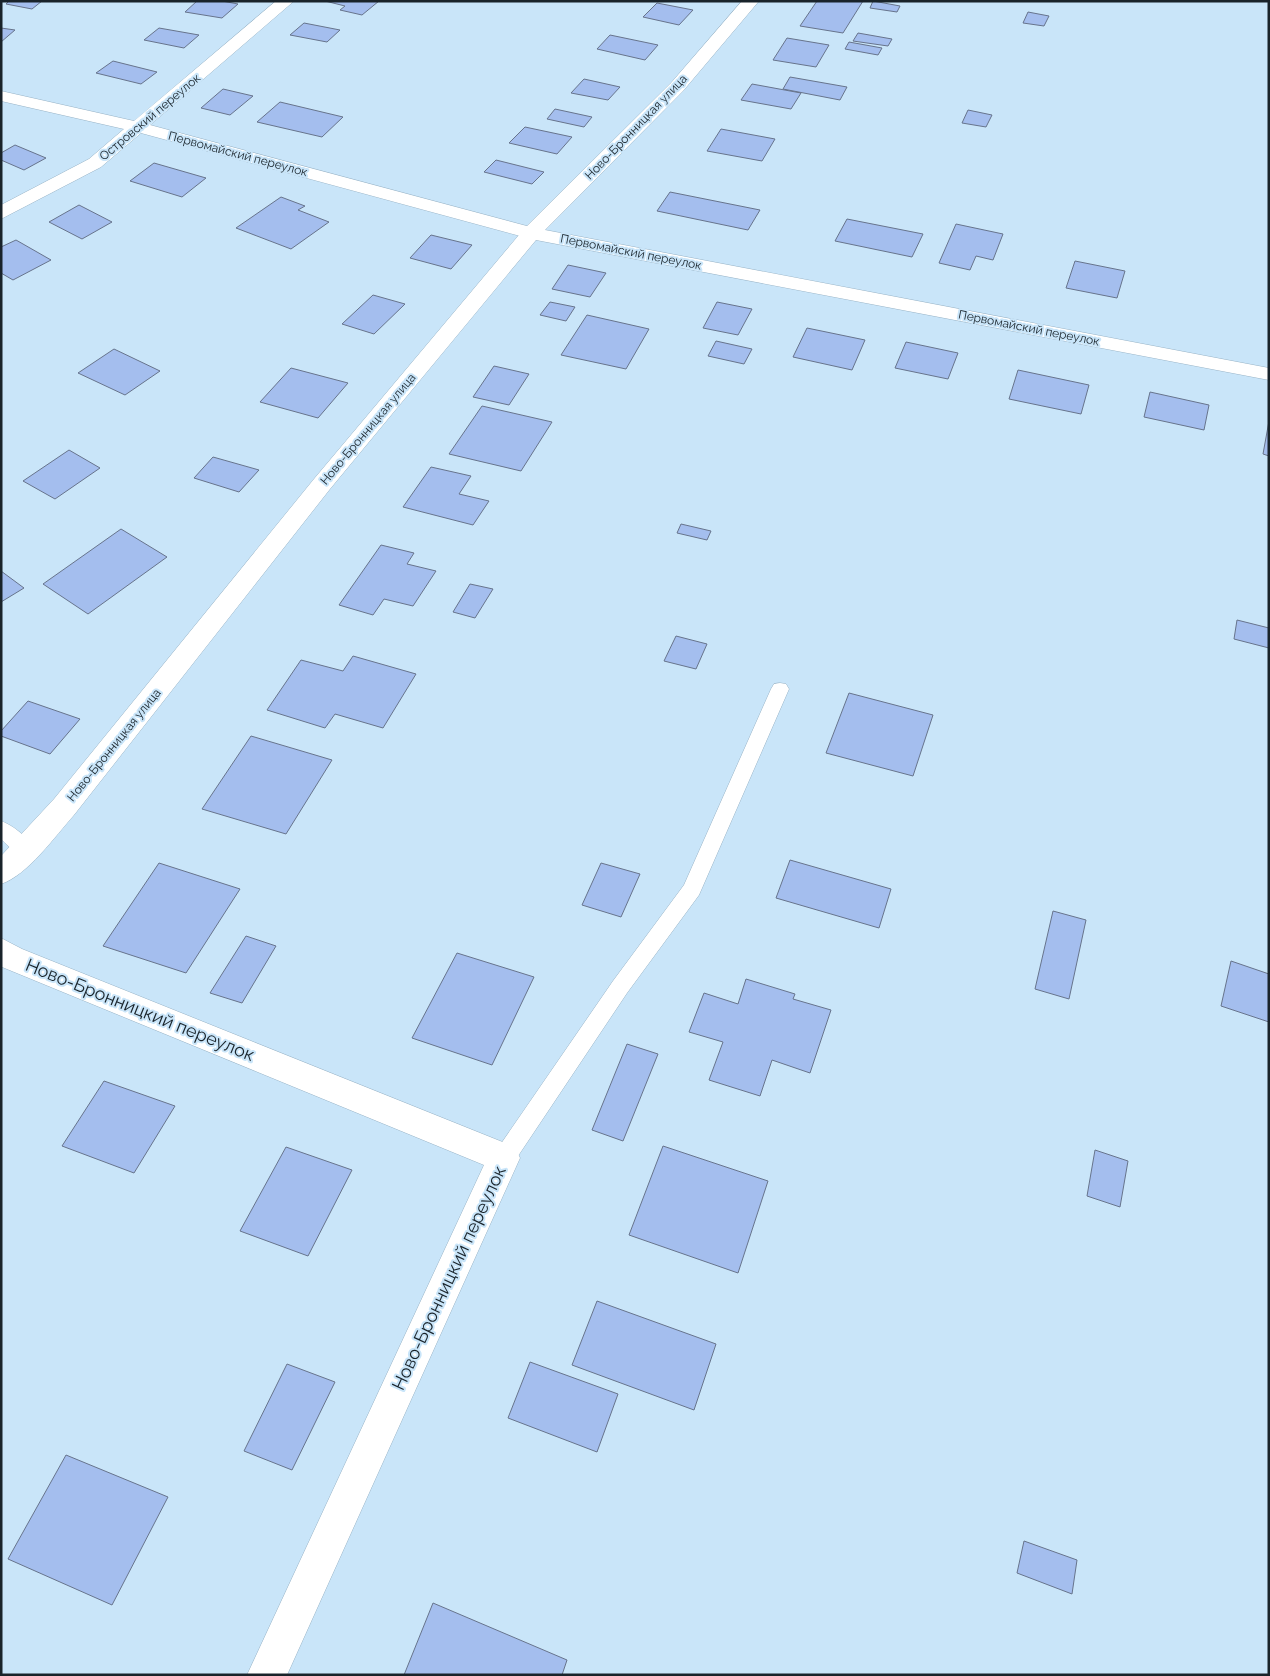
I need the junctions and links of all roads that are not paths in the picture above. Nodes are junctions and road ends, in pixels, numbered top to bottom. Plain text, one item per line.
1 (286, 1) edge
2 (751, 1) edge
3 (1, 96) edge
4 (138, 127) junction
5 (1, 213) edge
6 (531, 233) junction
7 (1269, 374) edge
8 (780, 689) dead end
9 (1, 828) edge
10 (26, 850) junction
11 (1, 873) edge
12 (1, 950) edge
13 (504, 1158) junction
14 (267, 1675) edge

1 - 4 street, Островский переулок
2 - 6 street, Ново-Бронницкая улица
3 - 4 street, Первомайский переулок
4 - 5 street, Островский переулок
4 - 6 street, Первомайский переулок
6 - 7 street, Первомайский переулок
6 - 10 street, Ново-Бронницкая улица
8 - 13 lane
9 - 10 lane
10 - 11 street, Ново-Бронницкая улица
12 - 13 street, Ново-Бронницкий переулок
13 - 14 street, Ново-Бронницкий переулок

